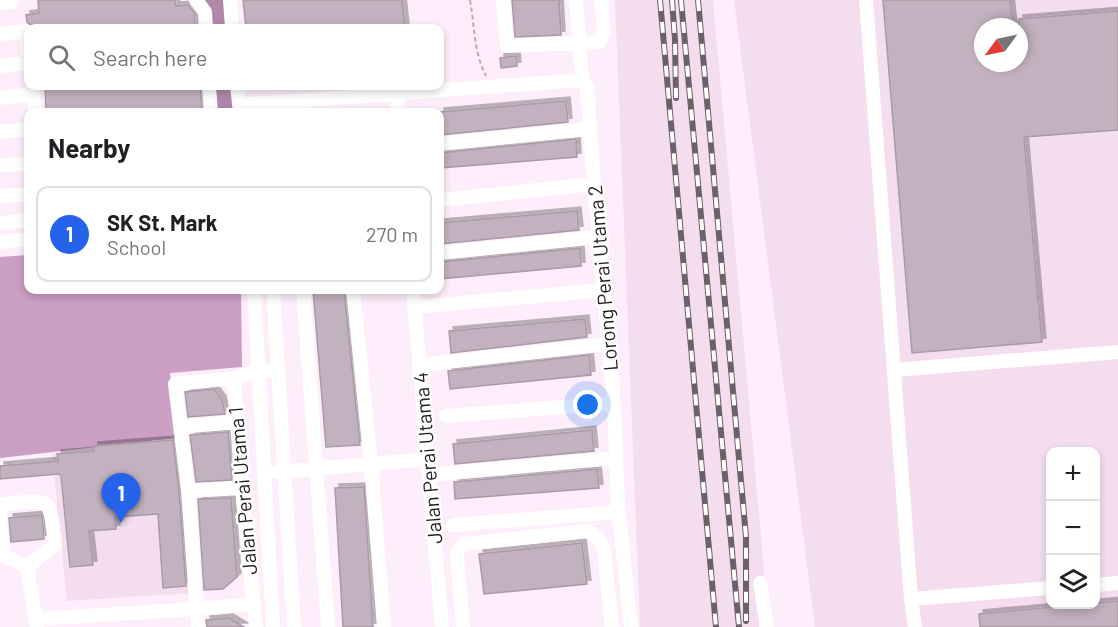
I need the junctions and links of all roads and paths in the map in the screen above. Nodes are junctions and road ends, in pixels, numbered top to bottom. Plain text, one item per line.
1 (196, 0) edge
2 (230, 0) edge
3 (470, 0) edge
4 (502, 0) edge
5 (576, 0) edge
6 (601, 0) edge
7 (866, 0) edge
8 (206, 24) edge
9 (232, 24) edge
10 (24, 31) edge
11 (0, 34) edge
12 (579, 42) junction
13 (24, 63) edge
14 (0, 66) edge
15 (582, 80) junction
16 (493, 87) junction
17 (32, 90) edge
18 (209, 90) edge
19 (237, 90) edge
20 (397, 94) junction
21 (0, 98) edge
22 (34, 108) edge
23 (211, 108) edge
24 (239, 108) edge
25 (250, 108) edge
26 (398, 108) edge
27 (24, 129) edge
28 (590, 129) junction
29 (0, 132) edge
30 (444, 144) edge
31 (24, 164) edge
32 (0, 165) edge
33 (594, 184) junction
34 (24, 194) edge
35 (0, 196) edge
36 (444, 200) edge
37 (24, 220) edge
38 (0, 223) edge
39 (599, 237) junction
40 (24, 239) edge
41 (0, 242) edge
42 (444, 253) edge
43 (604, 290) junction
44 (254, 294) edge
45 (273, 294) edge
46 (303, 294) edge
47 (353, 294) edge
48 (413, 294) edge
49 (415, 307) junction
50 (609, 344) junction
51 (1118, 352) edge
52 (420, 365) junction
53 (894, 370) junction
54 (278, 371) junction
55 (258, 372) junction
56 (236, 378) junction
57 (614, 403) junction
58 (446, 417) dead end
59 (237, 422) junction
60 (180, 427) junction
61 (616, 458) junction
62 (428, 459) junction
63 (371, 464) junction
64 (317, 469) junction
65 (285, 472) junction
66 (265, 473) junction
67 (429, 475) junction
68 (242, 488) junction
69 (188, 491) junction
70 (616, 509) junction
71 (0, 512) edge
72 (0, 517) edge
73 (453, 525) dead end
74 (27, 567) junction
75 (760, 583) dead end
76 (1118, 583) edge
77 (1100, 585) edge
78 (1046, 588) edge
79 (911, 599) junction
80 (253, 604) junction
81 (197, 609) junction
82 (37, 623) edge
83 (198, 627) edge
84 (256, 627) edge
85 (273, 627) edge
86 (294, 627) edge
87 (328, 627) edge
88 (384, 627) edge
89 (442, 627) edge
90 (463, 627) edge
91 (612, 627) edge
92 (631, 627) edge
93 (767, 627) edge
94 (915, 627) edge

1 - 8 street
2 - 9 street
3 - 16 path
4 - 12 street
5 - 12 street, Lorong Perai Utama 2
6 - 12 street
7 - 53 street
10 - 11 street
12 - 15 street, Lorong Perai Utama 2
13 - 14 street
15 - 16 street
15 - 28 street, Lorong Perai Utama 2
16 - 20 street
17 - 21 street
17 - 22 street
18 - 23 street
19 - 24 street
20 - 25 street
20 - 26 street
27 - 29 street
28 - 30 street
28 - 33 street, Lorong Perai Utama 2
31 - 32 street
33 - 36 street
33 - 39 street, Lorong Perai Utama 2
34 - 35 street
37 - 38 street
39 - 42 street
39 - 43 street, Lorong Perai Utama 2
40 - 41 street
43 - 49 street
43 - 50 street, Lorong Perai Utama 2
44 - 55 street, Jalan Perai Utama 1
45 - 54 street, Jalan Perai Utama 1
46 - 64 street
47 - 63 street
48 - 49 street, Jalan Perai Utama 4
49 - 52 street, Jalan Perai Utama 4
50 - 52 street
50 - 57 street, Lorong Perai Utama 2
51 - 53 street
52 - 62 street, Jalan Perai Utama 4
53 - 79 street
54 - 55 street
54 - 65 street, Jalan Perai Utama 1
55 - 56 street
55 - 66 street, Jalan Perai Utama 1
56 - 59 street, Jalan Perai Utama 1
56 - 60 street
57 - 58 street
57 - 61 street, Lorong Perai Utama 2
59 - 60 street
59 - 68 street, Jalan Perai Utama 1
60 - 69 street
61 - 67 street
61 - 70 street, Lorong Perai Utama 2
62 - 63 street
62 - 67 street, Jalan Perai Utama 4
63 - 64 street
63 - 88 street
64 - 65 street
64 - 87 street
65 - 66 street
65 - 86 street, Jalan Perai Utama 1
66 - 85 street, Jalan Perai Utama 1
67 - 89 street, Jalan Perai Utama 4
68 - 69 street
68 - 80 street, Jalan Perai Utama 1
69 - 81 street
70 - 73 street
70 - 92 street, Lorong Perai Utama 2
71 - 74 street
72 - 74 street
74 - 82 street
75 - 93 street
76 - 77 street
78 - 79 street
79 - 94 street
80 - 81 street
80 - 84 street, Jalan Perai Utama 1
81 - 82 street
81 - 83 street
90 - 91 street

